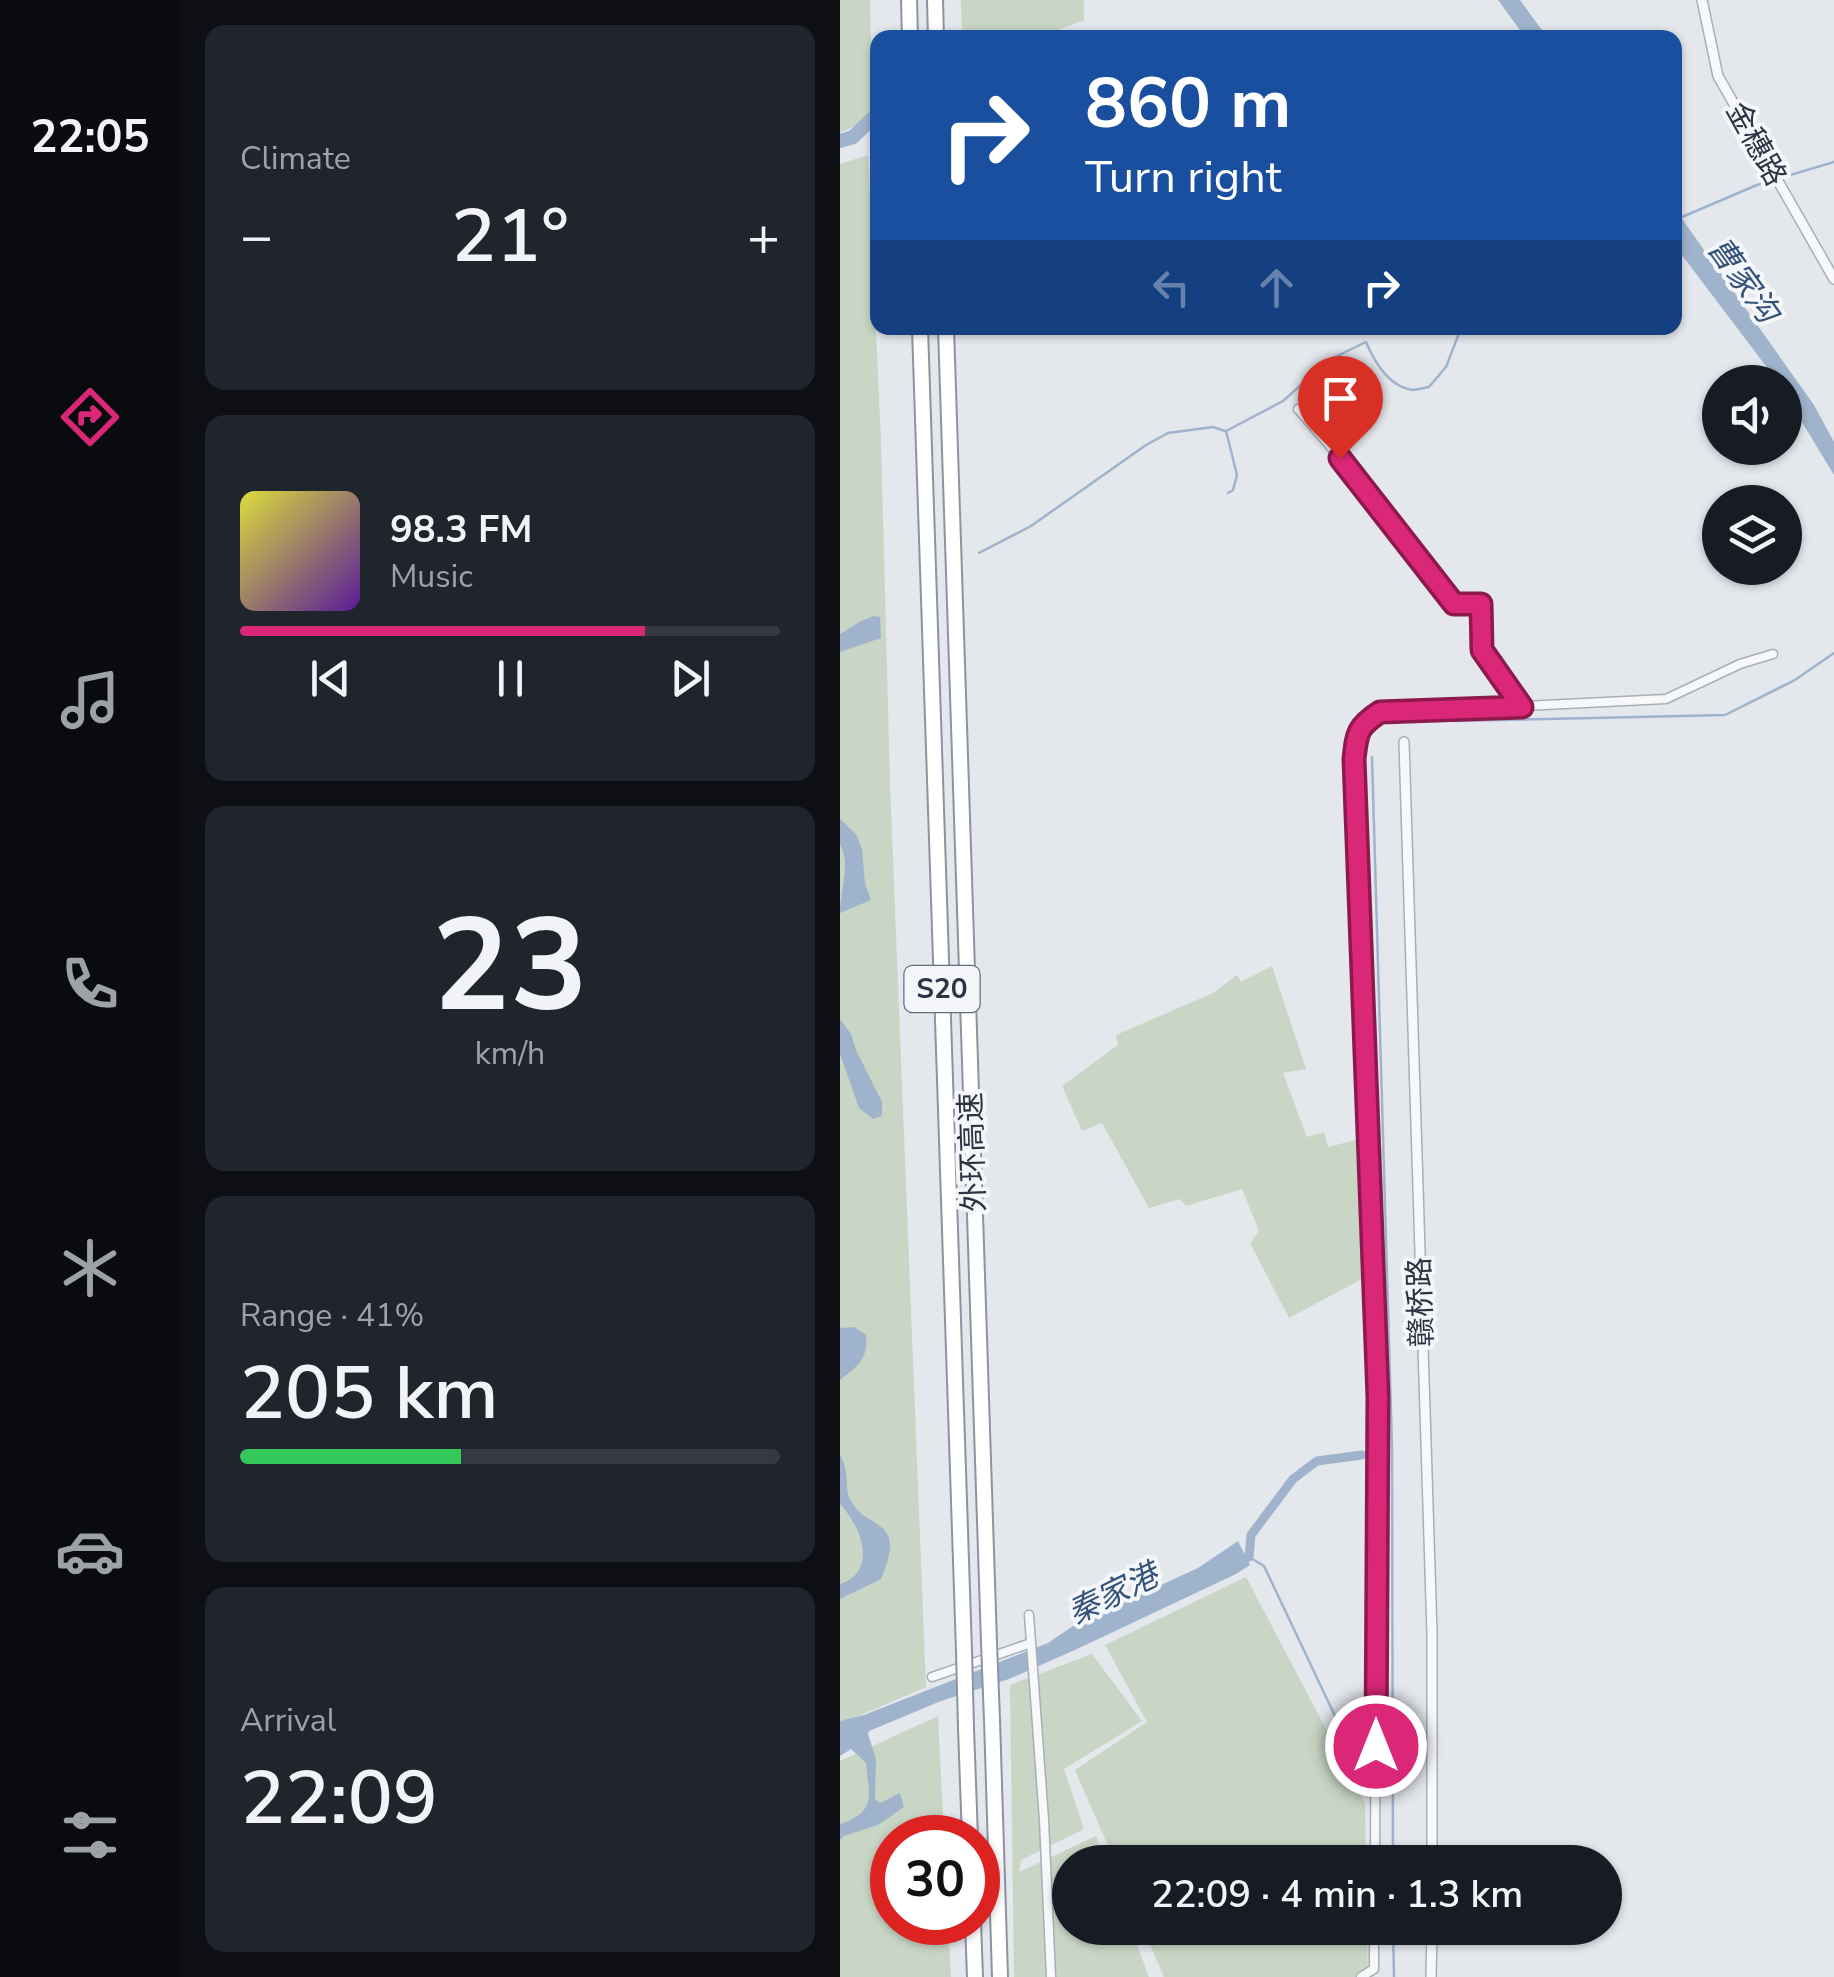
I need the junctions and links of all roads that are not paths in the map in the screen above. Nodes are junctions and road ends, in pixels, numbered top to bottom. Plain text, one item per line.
1 (909, 0) edge
2 (935, 0) edge
3 (1705, 0) edge
4 (910, 30) edge
5 (936, 30) edge
6 (1790, 201) junction
7 (1834, 268) edge
8 (1834, 279) edge
9 (920, 335) edge
10 (946, 335) edge
11 (1298, 409) dead end
12 (1773, 654) dead end
13 (1522, 707) junction
14 (1404, 742) dead end
15 (1028, 1614) dead end
16 (1031, 1645) junction
17 (932, 1677) dead end
18 (969, 1815) edge
19 (1375, 1845) edge
20 (1432, 1845) edge
21 (974, 1945) edge
22 (1374, 1945) edge
23 (1432, 1945) edge
24 (975, 1977) edge
25 (1000, 1977) edge
26 (1051, 1977) edge
27 (1362, 1977) edge
28 (1431, 1977) edge

1 - 4 highway
2 - 5 highway
3 - 6 street, 金穗路
6 - 7 street, 金穗路
6 - 8 street, 金穗路
9 - 18 highway, 外环高速 / S20, bridge
10 - 25 highway, 外环高速 / S20, bridge
11 - 13 street
12 - 13 street
13 - 19 street
14 - 20 street, 赣桥路
15 - 16 street
16 - 17 street
16 - 26 street
21 - 24 highway
22 - 27 street
23 - 28 street

